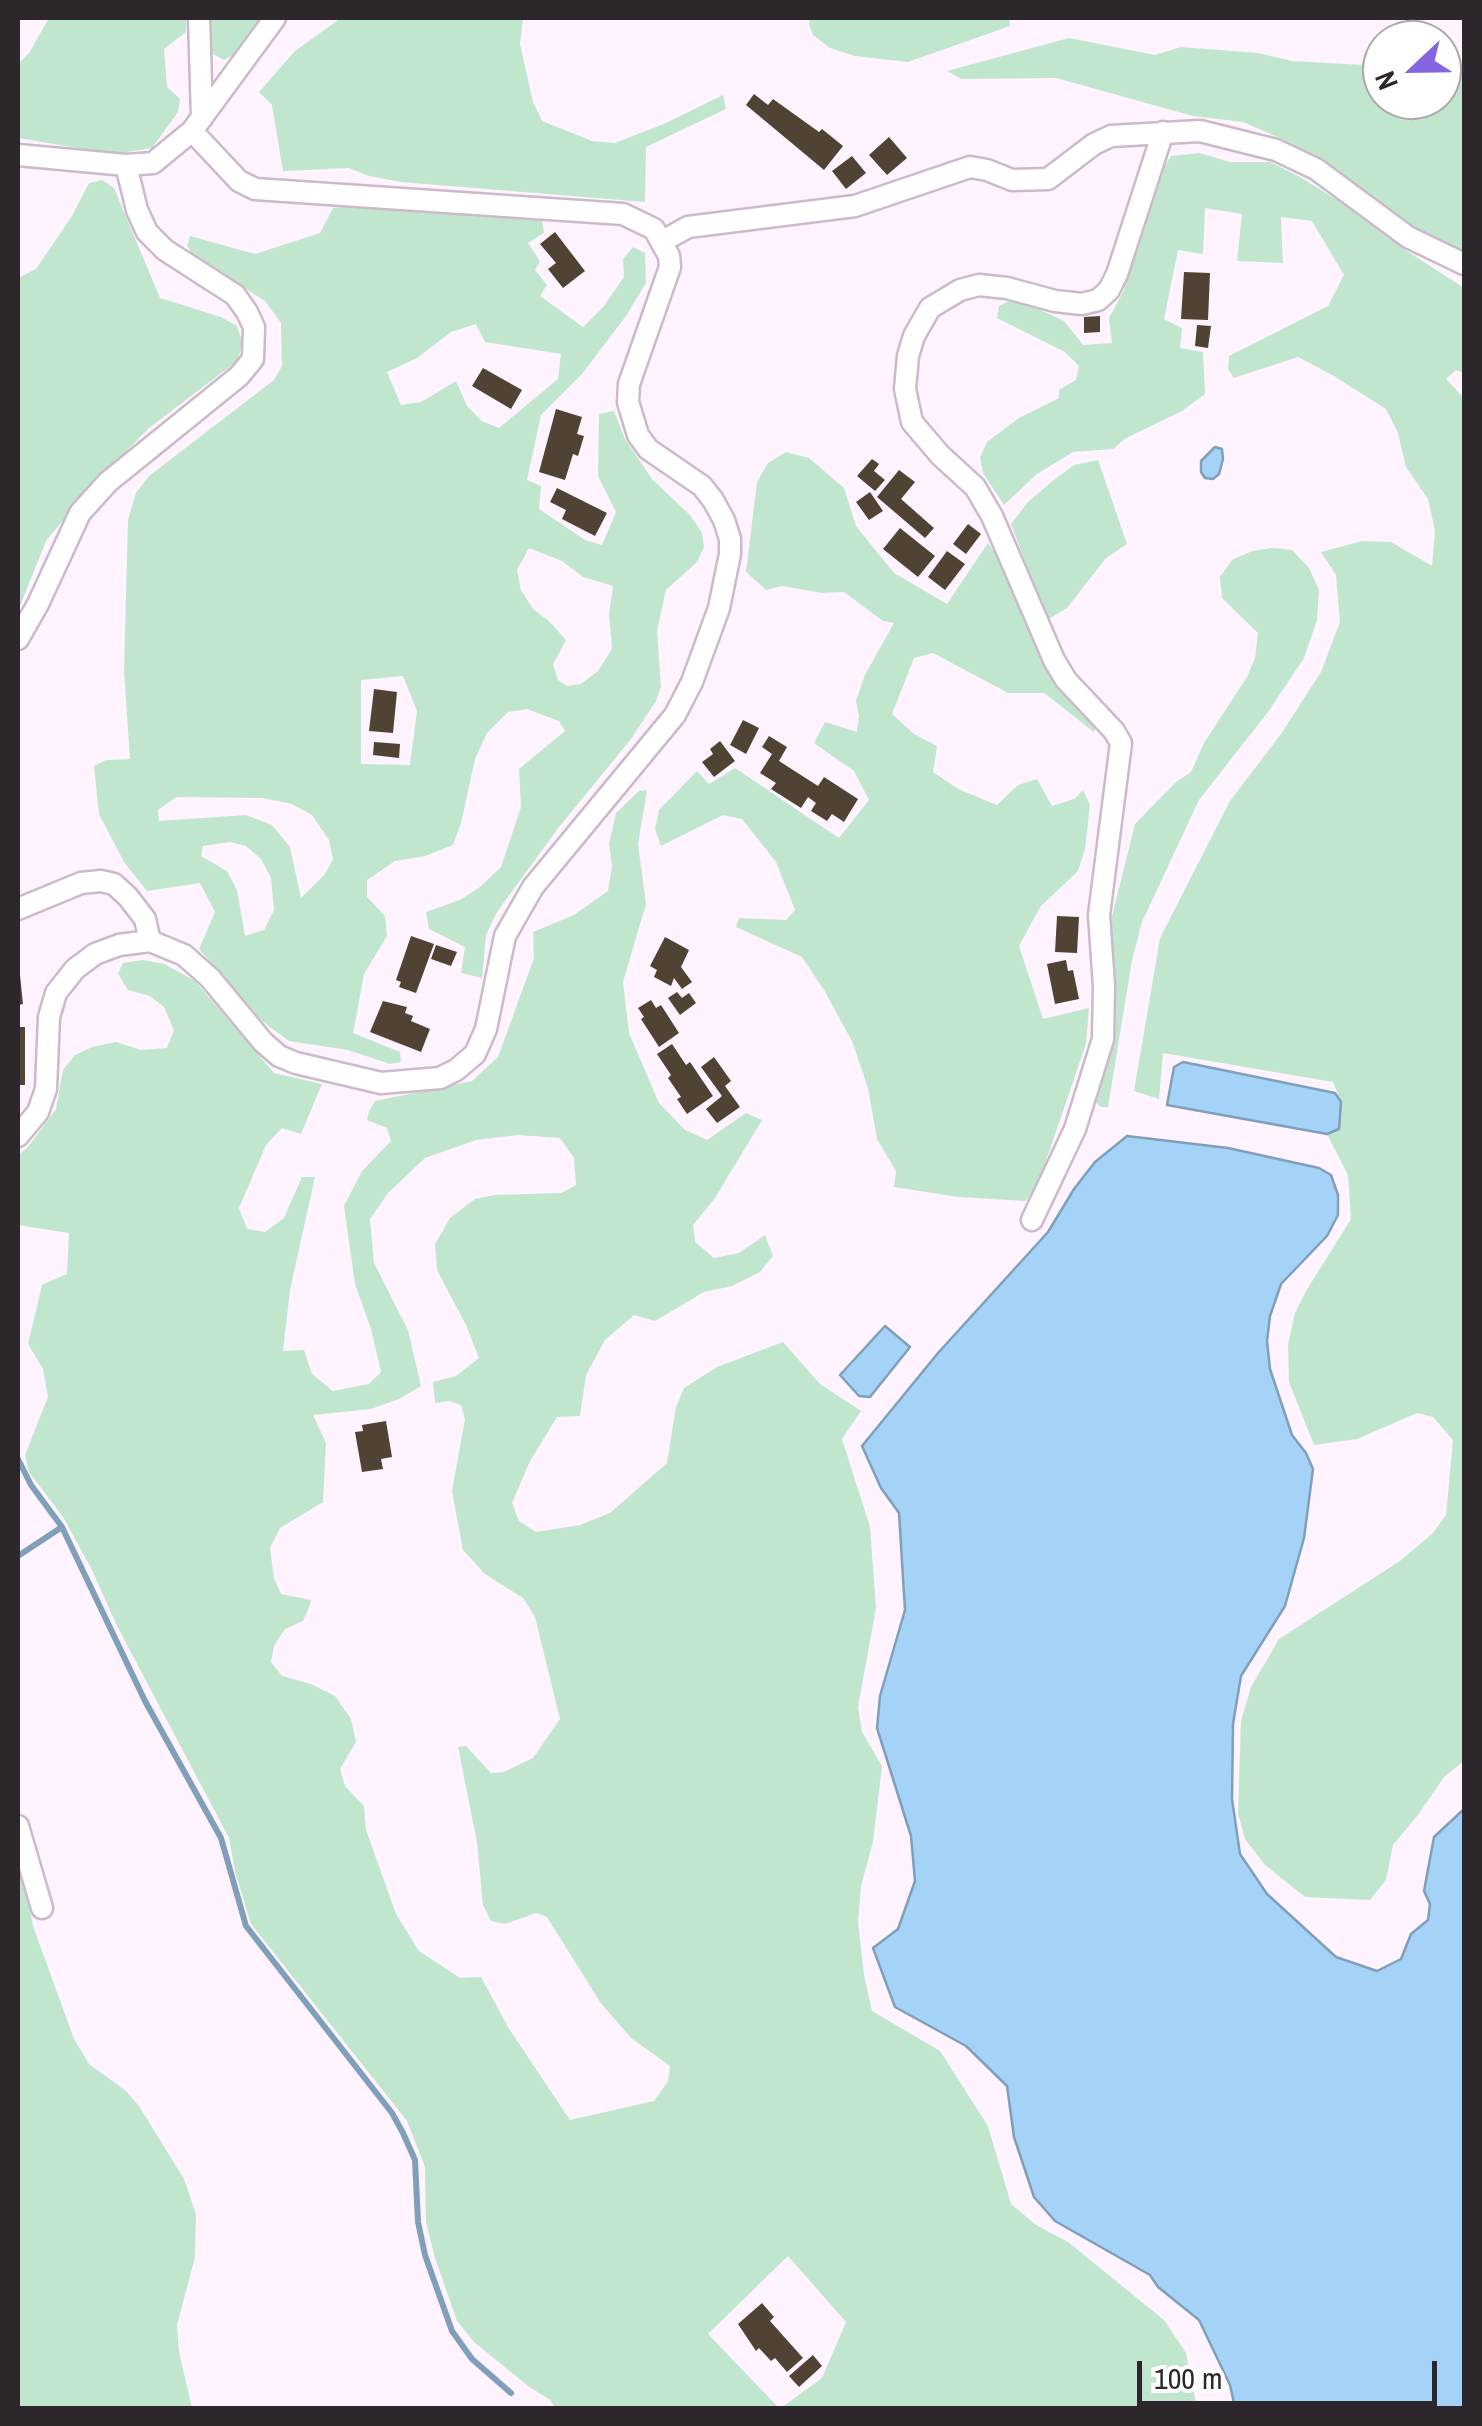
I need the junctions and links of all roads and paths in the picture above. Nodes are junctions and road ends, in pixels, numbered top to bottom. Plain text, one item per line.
1 (199, 18) edge
2 (275, 18) edge
3 (197, 125) junction
4 (1163, 132) junction
5 (18, 154) edge
6 (126, 165) junction
7 (663, 240) junction
8 (1464, 264) edge
9 (18, 639) edge
10 (18, 910) edge
11 (150, 941) junction
12 (18, 1136) edge
13 (1032, 1220) dead end
14 (18, 1826) edge
15 (18, 1874) edge

1 - 3 street
2 - 3 street
3 - 6 street
3 - 7 street
4 - 7 street
4 - 8 street
4 - 13 street
5 - 6 street
6 - 9 street
7 - 11 street
10 - 11 street
11 - 12 street
14 - 15 street

